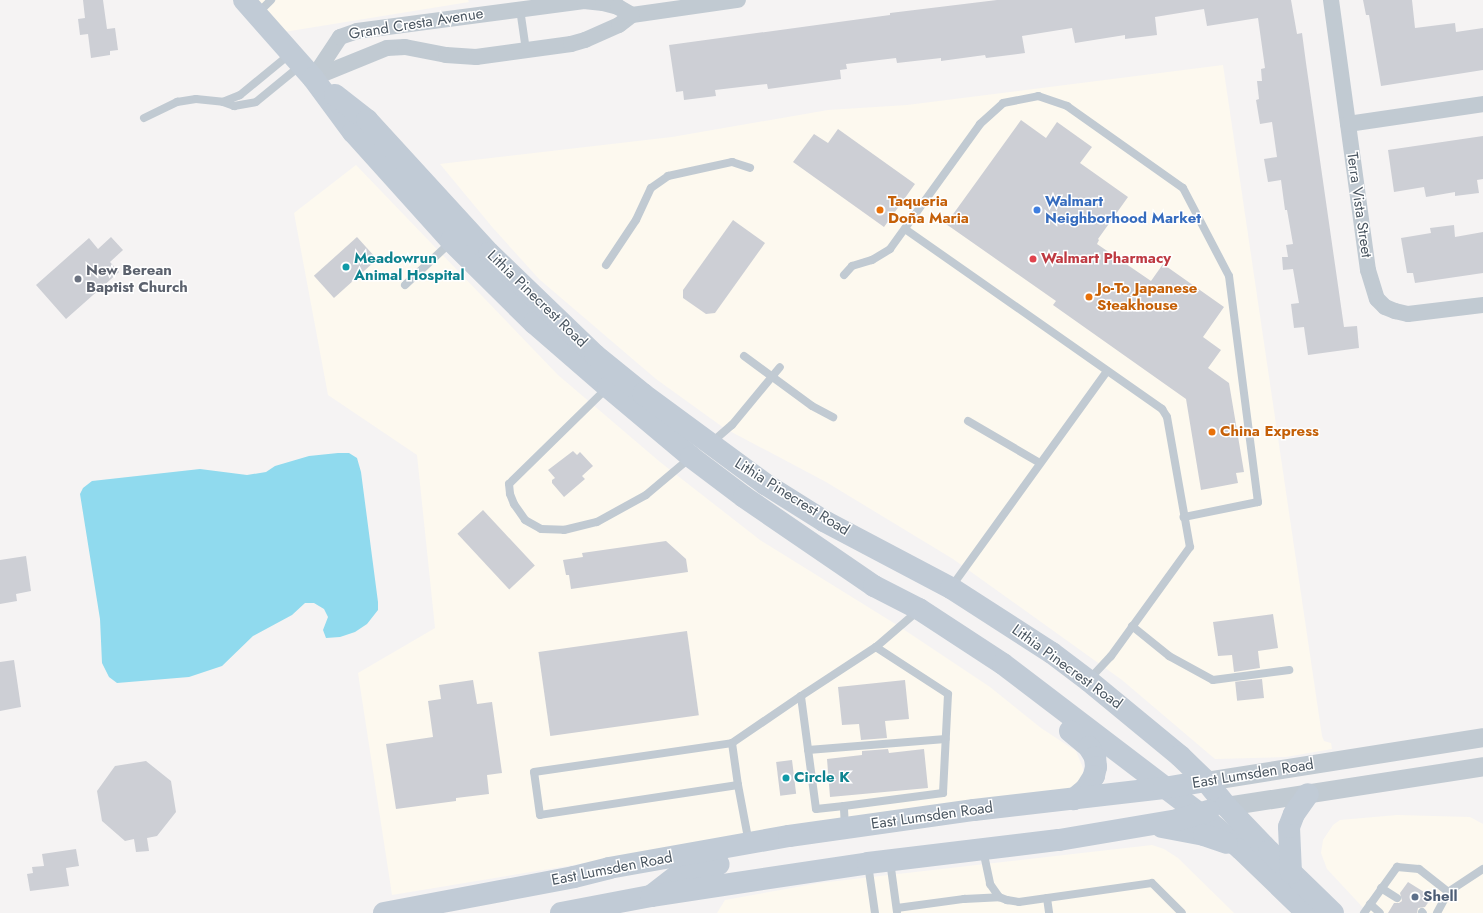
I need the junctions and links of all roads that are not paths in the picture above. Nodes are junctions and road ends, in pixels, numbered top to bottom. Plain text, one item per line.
1 (738, 0) edge
2 (1330, 0) edge
3 (257, 5) edge
4 (520, 9) junction
5 (632, 15) junction
6 (526, 50) junction
7 (302, 65) junction
8 (223, 102) junction
9 (1483, 104) edge
10 (144, 118) dead end
11 (1348, 124) junction
12 (750, 168) dead end
13 (905, 229) junction
14 (451, 241) junction
15 (489, 253) junction
16 (606, 265) dead end
17 (844, 276) dead end
18 (405, 285) dead end
19 (1483, 305) edge
20 (744, 356) dead end
21 (780, 367) dead end
22 (1107, 371) junction
23 (772, 377) junction
24 (608, 387) junction
25 (833, 418) dead end
26 (968, 421) dead end
27 (700, 450) junction
28 (1040, 463) junction
29 (1184, 517) junction
30 (951, 588) junction
31 (919, 609) junction
32 (1132, 626) junction
33 (876, 647) junction
34 (1003, 664) junction
35 (1288, 670) dead end
36 (1089, 681) junction
37 (801, 696) junction
38 (1483, 737) edge
39 (946, 739) junction
40 (732, 743) junction
41 (808, 750) junction
42 (1483, 766) edge
43 (1206, 781) junction
44 (738, 785) junction
45 (1164, 788) junction
46 (1308, 794) junction
47 (1074, 798) junction
48 (844, 806) junction
49 (1226, 806) junction
50 (1200, 814) junction
51 (1149, 825) junction
52 (845, 828) junction
53 (809, 833) junction
54 (749, 843) junction
55 (983, 849) junction
56 (1241, 849) junction
57 (890, 861) junction
58 (868, 864) junction
59 (1483, 870) edge
60 (1291, 873) junction
61 (1381, 888) junction
62 (1448, 892) junction
63 (651, 896) junction
64 (999, 897) junction
65 (1047, 898) junction
66 (1398, 898) dead end
67 (1370, 904) junction
68 (425, 910) edge
69 (897, 910) edge
70 (1179, 912) edge
71 (384, 913) edge
72 (561, 913) edge
73 (875, 913) edge
74 (1050, 913) edge
75 (1307, 913) edge
76 (1333, 913) edge
77 (1364, 913) edge
78 (1380, 913) edge
79 (1437, 913) edge

1 - 5 street, Grand Cresta Avenue
2 - 11 street, Terra Vista Street
3 - 7 main road, Lithia Pinecrest Road
4 - 5 street, Grand Cresta Avenue
4 - 6 lane
4 - 7 street, Grand Cresta Avenue
5 - 6 street, Grand Cresta Avenue
6 - 7 street, Grand Cresta Avenue
7 - 8 lane
7 - 8 lane
7 - 14 main road, Lithia Pinecrest Road
7 - 15 main road, Lithia Pinecrest Road
8 - 10 lane
9 - 11 street
11 - 19 street, Terra Vista Street
12 - 16 lane
13 - 17 lane
13 - 22 lane
13 - 29 lane
14 - 15 main road
14 - 18 lane
14 - 24 main road, Lithia Pinecrest Road
15 - 27 main road, Lithia Pinecrest Road
20 - 23 lane
21 - 23 lane
22 - 28 lane
22 - 29 lane
23 - 25 lane
23 - 27 lane
24 - 27 main road, Lithia Pinecrest Road
24 - 27 lane
26 - 28 lane
27 - 30 main road, Lithia Pinecrest Road
27 - 31 main road, Lithia Pinecrest Road
28 - 30 lane
29 - 32 lane
30 - 36 main road, Lithia Pinecrest Road
31 - 33 lane
31 - 34 main road, Lithia Pinecrest Road
32 - 35 lane
32 - 36 lane
33 - 37 lane
33 - 39 lane
34 - 45 main road, Lithia Pinecrest Road
34 - 47 main road
36 - 43 main road, Lithia Pinecrest Road
37 - 40 lane
37 - 41 lane
38 - 43 street, East Lumsden Road
39 - 41 lane
39 - 48 lane
40 - 44 lane
40 - 44 lane
41 - 48 lane
42 - 46 street, East Lumsden Road
43 - 45 main road, East Lumsden Road
43 - 49 main road, Lithia Pinecrest Road
44 - 54 lane
45 - 47 main road, East Lumsden Road
45 - 50 main road, Lithia Pinecrest Road
46 - 49 street, East Lumsden Road
46 - 60 main road
47 - 52 main road, East Lumsden Road
48 - 52 lane
49 - 50 main road, East Lumsden Road
49 - 60 main road, Lithia Pinecrest Road
50 - 51 main road, East Lumsden Road
50 - 56 main road, Lithia Pinecrest Road
51 - 55 main road, East Lumsden Road
51 - 56 main road
52 - 53 main road, East Lumsden Road
53 - 54 main road, East Lumsden Road
53 - 63 main road
54 - 68 main road, East Lumsden Road
55 - 57 main road, East Lumsden Road
55 - 64 lane
56 - 75 main road, Lithia Pinecrest Road
57 - 58 main road, East Lumsden Road
57 - 69 lane
58 - 63 main road, East Lumsden Road
58 - 73 lane
59 - 62 lane
60 - 76 main road, Lithia Pinecrest Road
61 - 62 lane
61 - 66 lane
61 - 67 lane
62 - 79 lane
63 - 72 main road, East Lumsden Road
64 - 65 lane
64 - 69 lane
65 - 70 lane
65 - 74 lane
67 - 77 lane
67 - 78 lane
68 - 71 main road, East Lumsden Road

